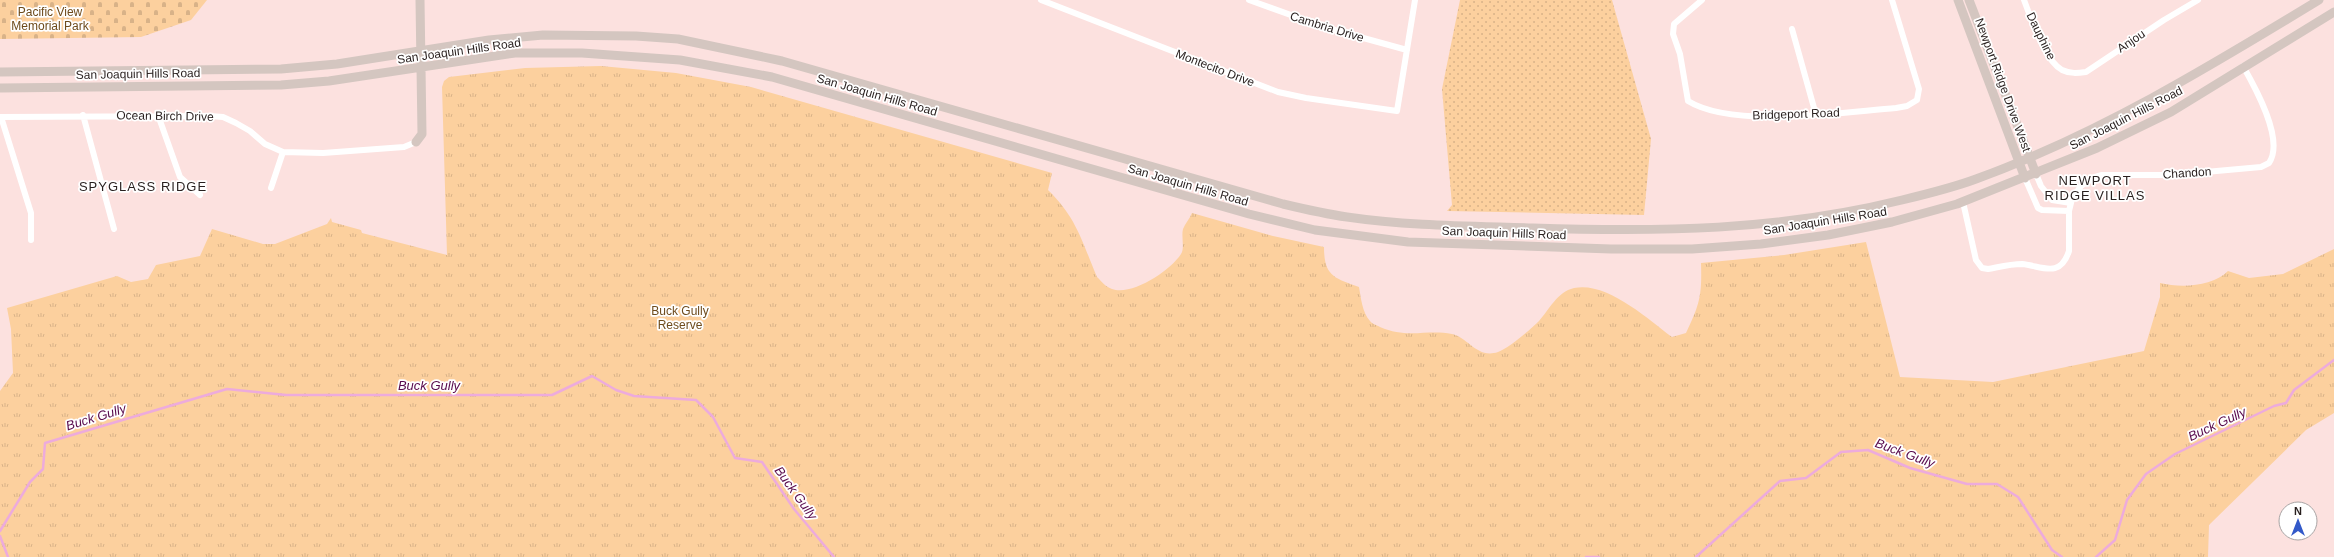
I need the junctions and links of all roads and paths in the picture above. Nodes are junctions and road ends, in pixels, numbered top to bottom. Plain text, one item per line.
1 (420, 0) edge
2 (1041, 0) edge
3 (1249, 0) edge
4 (1415, 0) edge
5 (1702, 0) edge
6 (1892, 0) edge
7 (1958, 0) edge
8 (1969, 0) edge
9 (2024, 0) edge
10 (2198, 0) edge
11 (2319, 0) edge
12 (2334, 12) edge
13 (1792, 29) dead end
14 (420, 50) junction
15 (1407, 50) junction
16 (2244, 66) junction
17 (420, 68) junction
18 (2062, 70) joint
19 (0, 72) edge
20 (0, 88) edge
21 (83, 115) junction
22 (158, 115) junction
23 (1816, 115) junction
24 (0, 117) edge
25 (416, 142) joint
26 (283, 152) junction
27 (2030, 158) junction
28 (2019, 163) junction
29 (2036, 174) junction
30 (2025, 178) junction
31 (271, 188) dead end
32 (200, 195) dead end
33 (1963, 202) junction
34 (2071, 203) junction
35 (2069, 211) junction
36 (114, 229) dead end
37 (31, 240) dead end

1 - 14 main road
2 - 15 street, Montecito Drive
3 - 15 street, Cambria Drive
4 - 15 street
5 - 23 street, Bridgeport Road
6 - 23 street, Bridgeport Road
7 - 28 main road, Newport Ridge Drive West
8 - 27 main road, Newport Ridge Drive West
9 - 18 street, Dauphine
10 - 18 street, Anjou
11 - 27 main road, San Joaquin Hills Road
12 - 16 main road, San Joaquin Hills Road
13 - 23 street
14 - 17 main road
14 - 19 main road, San Joaquin Hills Road
14 - 28 main road, San Joaquin Hills Road
16 - 29 main road, San Joaquin Hills Road
16 - 34 street, Chandon
17 - 20 main road, San Joaquin Hills Road
17 - 25 main road
17 - 33 main road, San Joaquin Hills Road
21 - 22 street, Ocean Birch Drive
21 - 24 street, Ocean Birch Drive
21 - 36 street
22 - 26 street, Ocean Birch Drive
22 - 32 street
24 - 37 street
25 - 26 street, Ocean Birch Drive
26 - 31 street
27 - 28 main road, San Joaquin Hills Road
27 - 29 main road, Newport Ridge Drive West
28 - 30 main road, Newport Ridge Drive West
29 - 30 main road, San Joaquin Hills Road
29 - 34 street
30 - 33 main road, San Joaquin Hills Road
30 - 35 street
33 - 35 street, Chandon
34 - 35 street, Chandon

